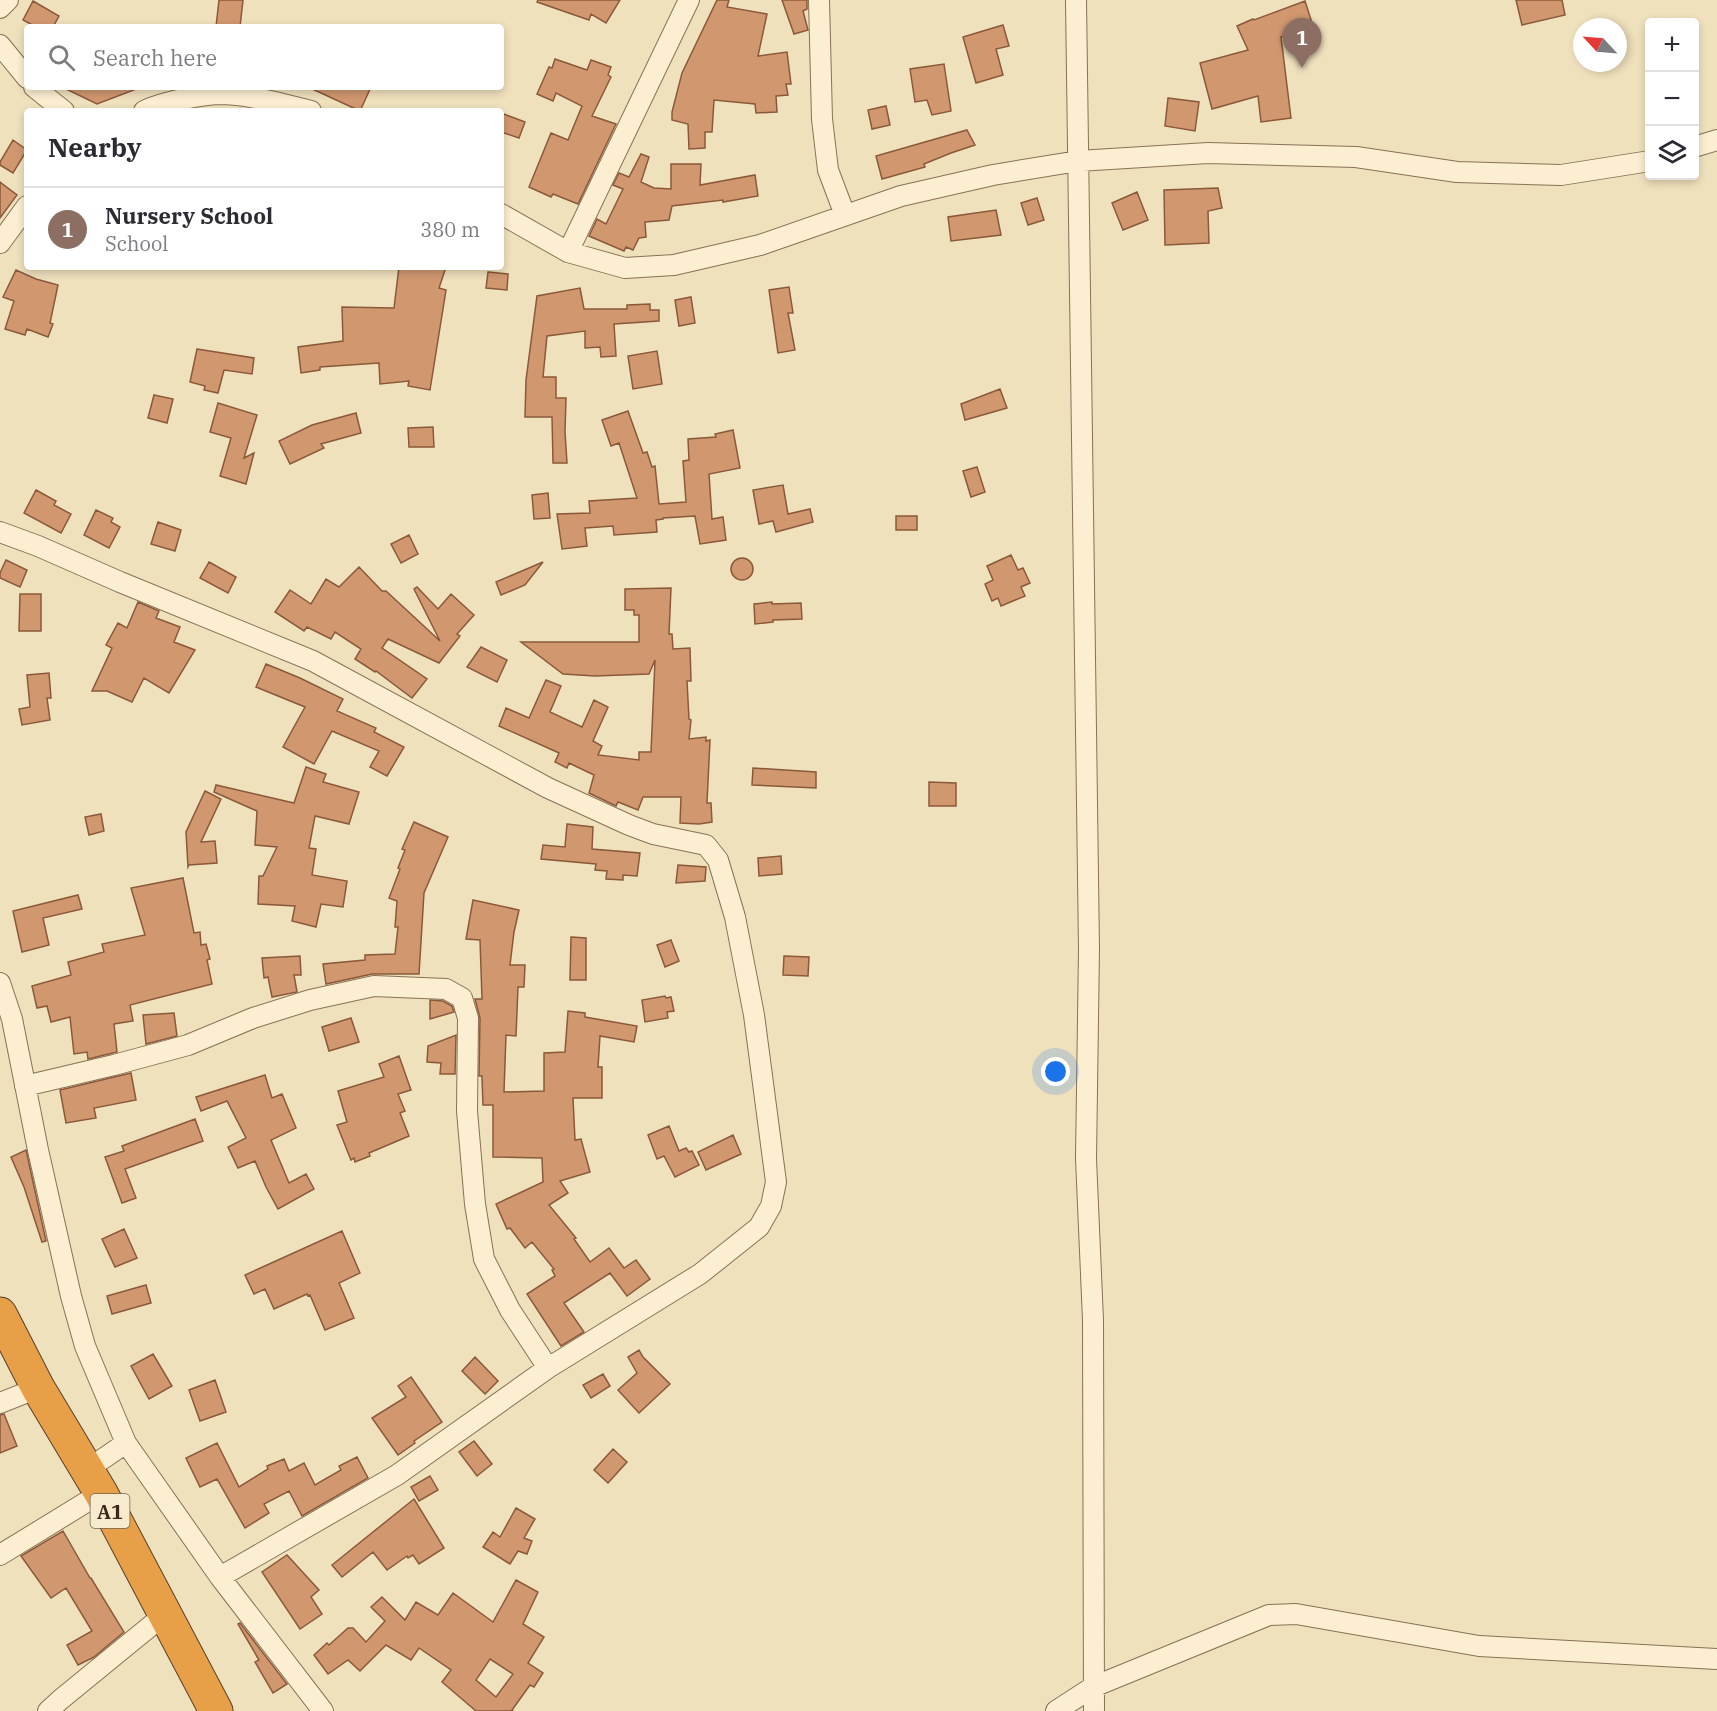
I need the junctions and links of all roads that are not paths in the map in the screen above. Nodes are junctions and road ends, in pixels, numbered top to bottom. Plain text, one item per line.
1 (8, 0) edge
2 (689, 0) edge
3 (819, 0) edge
4 (1076, 0) edge
5 (0, 8) edge
6 (0, 45) edge
7 (24, 75) edge
8 (33, 90) edge
9 (38, 90) edge
10 (38, 108) edge
11 (60, 108) edge
12 (153, 108) edge
13 (299, 108) edge
14 (1717, 140) edge
15 (1699, 146) edge
16 (1078, 161) junction
17 (1645, 162) edge
18 (24, 210) edge
19 (504, 215) edge
20 (845, 215) junction
21 (0, 243) edge
22 (568, 252) junction
23 (0, 532) edge
24 (0, 983) edge
25 (25, 1086) junction
26 (0, 1314) edge
27 (548, 1368) junction
28 (38, 1388) junction
29 (0, 1403) edge
30 (126, 1443) junction
31 (94, 1481) junction
32 (0, 1555) edge
33 (220, 1577) junction
34 (164, 1615) junction
35 (1717, 1659) edge
36 (1093, 1687) junction
37 (48, 1711) edge
38 (216, 1711) edge
39 (323, 1711) edge
40 (1056, 1711) edge
41 (1094, 1711) edge

1 - 5 street
2 - 22 street
3 - 20 street
4 - 16 street
6 - 7 street
8 - 10 street
9 - 11 street
12 - 13 street
14 - 15 street
16 - 17 street
16 - 20 street
16 - 36 street
18 - 21 street
19 - 22 street
20 - 22 street
23 - 27 street
24 - 25 street
25 - 27 street
25 - 30 street
26 - 28 highway, A1
27 - 33 street
28 - 29 street
28 - 31 highway, A1
30 - 31 street
30 - 33 street
31 - 32 street
31 - 34 highway, A1
33 - 39 street
34 - 37 street
34 - 38 highway, A1
35 - 36 street
36 - 40 street
36 - 41 street

